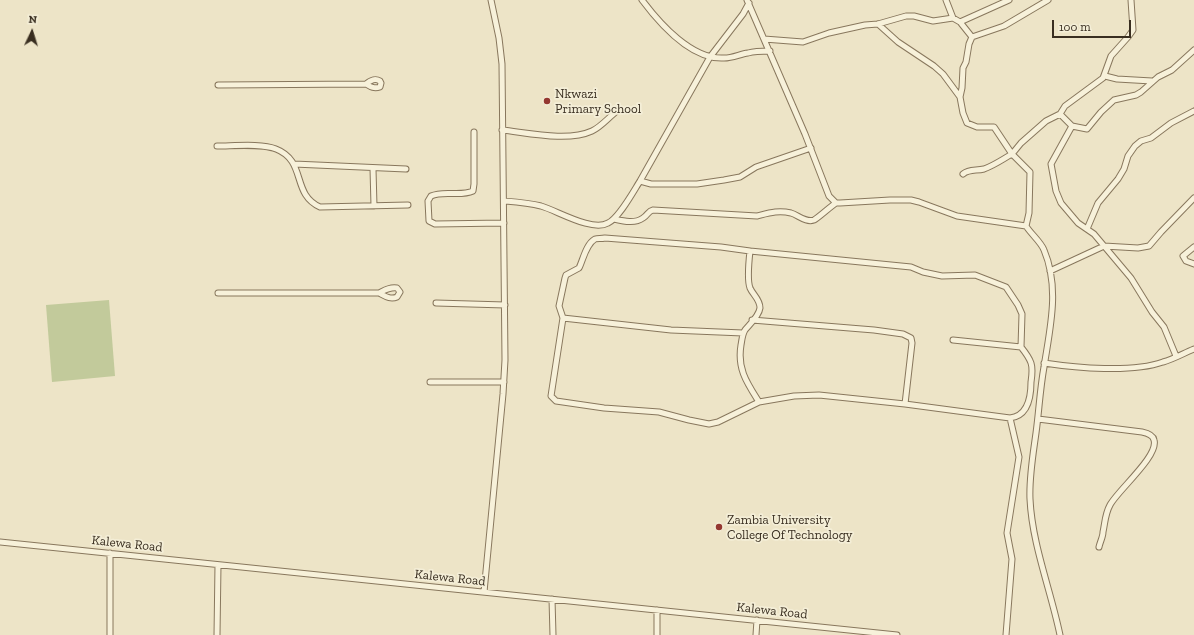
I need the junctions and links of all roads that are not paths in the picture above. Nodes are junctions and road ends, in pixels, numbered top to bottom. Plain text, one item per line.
1 (491, 0) edge
2 (642, 0) edge
3 (946, 0) edge
4 (1009, 0) edge
5 (1131, 0) edge
6 (748, 1) edge
7 (1045, 1) edge
8 (953, 18) junction
9 (960, 22) junction
10 (878, 24) junction
11 (972, 36) junction
12 (764, 39) junction
13 (1194, 50) edge
14 (770, 51) junction
15 (710, 57) junction
16 (1105, 76) junction
17 (1152, 81) junction
18 (366, 84) dead end
19 (218, 85) dead end
20 (960, 97) junction
21 (617, 111) dead end
22 (1194, 112) edge
23 (1060, 114) junction
24 (1072, 126) junction
25 (502, 130) junction
26 (474, 132) dead end
27 (217, 146) dead end
28 (811, 148) junction
29 (1012, 154) junction
30 (294, 164) junction
31 (373, 168) junction
32 (406, 169) dead end
33 (963, 174) dead end
34 (640, 181) junction
35 (1194, 198) edge
36 (504, 201) junction
37 (836, 203) junction
38 (408, 205) dead end
39 (374, 206) junction
40 (614, 219) junction
41 (504, 223) junction
42 (1026, 226) junction
43 (1088, 229) junction
44 (1104, 246) junction
45 (1194, 247) edge
46 (750, 251) junction
47 (1194, 264) edge
48 (1050, 271) junction
49 (218, 293) dead end
50 (379, 293) dead end
51 (436, 303) dead end
52 (505, 305) junction
53 (563, 318) junction
54 (752, 320) junction
55 (743, 333) junction
56 (954, 340) dead end
57 (1021, 346) junction
58 (1194, 348) edge
59 (1176, 356) junction
60 (1044, 363) junction
61 (430, 382) dead end
62 (504, 382) junction
63 (759, 402) junction
64 (905, 404) junction
65 (1010, 418) junction
66 (1038, 419) junction
67 (0, 542) edge
68 (1099, 547) dead end
69 (110, 553) junction
70 (218, 565) junction
71 (484, 592) junction
72 (552, 599) junction
73 (657, 610) junction
74 (756, 620) junction
75 (860, 633) edge
76 (110, 635) edge
77 (218, 635) edge
78 (552, 635) edge
79 (657, 635) edge
80 (756, 635) edge
81 (897, 635) edge
82 (1006, 635) edge
83 (1060, 635) edge

1 - 25 street
2 - 15 street
3 - 8 street
4 - 9 street
5 - 16 street
6 - 12 street
6 - 15 street
7 - 11 street
8 - 9 street
8 - 10 street
9 - 11 street
10 - 12 street
10 - 20 street
11 - 20 street
12 - 14 street
13 - 17 street
14 - 15 street
14 - 28 street
15 - 34 street
16 - 17 street
16 - 23 street
17 - 24 street
18 - 19 street
20 - 29 street
21 - 25 street
22 - 43 street
23 - 24 street
23 - 29 street
24 - 43 street
25 - 36 street
26 - 41 street
27 - 30 street
28 - 34 street
28 - 37 street
29 - 33 street
29 - 42 street
30 - 31 street
30 - 39 street
31 - 32 street
31 - 39 street
34 - 40 street
35 - 44 street
36 - 40 street
36 - 41 street
37 - 40 street
37 - 42 street
38 - 39 street
41 - 52 street
42 - 48 street
43 - 44 street
44 - 48 street
44 - 59 street
45 - 47 street
46 - 53 street
46 - 54 street
46 - 57 street
48 - 60 street
49 - 50 street
51 - 52 street
52 - 62 street
53 - 55 street
53 - 63 street
54 - 55 street
54 - 64 street
55 - 63 street
56 - 57 street
57 - 65 street
58 - 59 street
59 - 60 street
60 - 66 street
61 - 62 street
62 - 71 street
63 - 64 street
64 - 65 street
65 - 82 street
66 - 68 street
66 - 83 street
67 - 69 street, Kalewa Road
69 - 70 street, Kalewa Road
69 - 76 street
70 - 71 street, Kalewa Road
70 - 77 street
71 - 72 street, Kalewa Road
72 - 73 street, Kalewa Road
72 - 78 street
73 - 74 street, Kalewa Road
73 - 79 street
74 - 75 street, Kalewa Road
74 - 80 street
75 - 81 street, Kalewa Road

